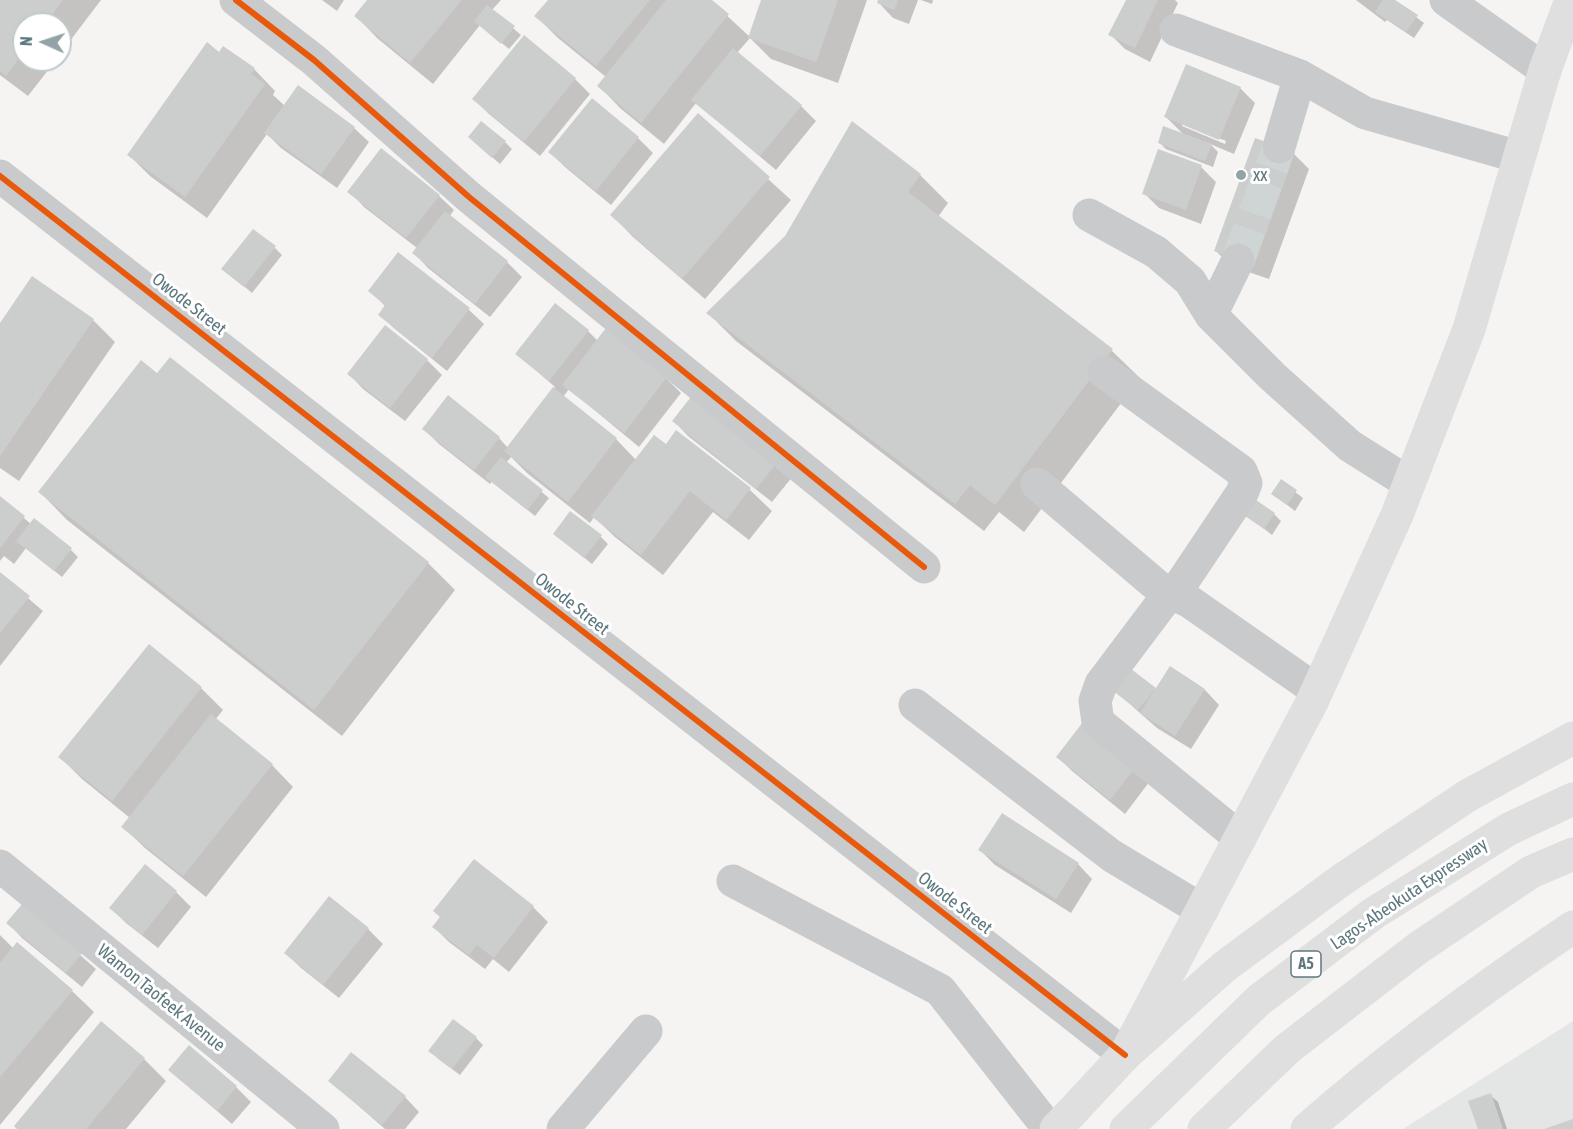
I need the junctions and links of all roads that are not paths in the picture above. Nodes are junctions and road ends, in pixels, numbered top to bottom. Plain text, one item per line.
1 (236, 0) edge
2 (1446, 0) edge
3 (1570, 0) edge
4 (1176, 30) dead end
5 (1545, 70) junction
6 (1300, 76) junction
7 (1279, 147) tunnel mouth
8 (1519, 157) junction
9 (0, 176) edge
10 (1089, 215) dead end
11 (1238, 260) tunnel mouth
12 (1212, 315) junction
13 (1104, 372) dead end
14 (1409, 483) junction
15 (1037, 484) dead end
16 (924, 567) dead end
17 (1172, 594) junction
18 (1317, 690) junction
19 (915, 705) dead end
20 (1573, 738) edge
21 (1573, 799) edge
22 (1240, 838) junction
23 (1573, 854) edge
24 (0, 866) edge
25 (733, 881) dead end
26 (1202, 910) junction
27 (1573, 927) edge
28 (646, 1031) dead end
29 (1125, 1055) junction
30 (322, 1129) edge
31 (563, 1129) edge
32 (1049, 1129) edge
33 (1056, 1129) edge
34 (1126, 1129) edge
35 (1204, 1129) edge
36 (1307, 1129) edge

1 - 16 street
2 - 5 street
3 - 5 main road
4 - 6 street
5 - 8 main road
6 - 7 street
6 - 8 street
8 - 14 main road
9 - 29 street, Owode Street
10 - 12 street
11 - 12 street
12 - 14 street
13 - 17 street
14 - 18 main road
15 - 17 street
17 - 18 street
17 - 22 street
18 - 22 main road
19 - 26 street
20 - 29 main road
21 - 34 main road, Lagos-Abeokuta Expressway / A5
22 - 26 main road
23 - 35 main road
24 - 30 street, Wamon Taofeek Avenue
25 - 32 street
26 - 29 main road
27 - 36 main road
28 - 31 street
29 - 33 main road

